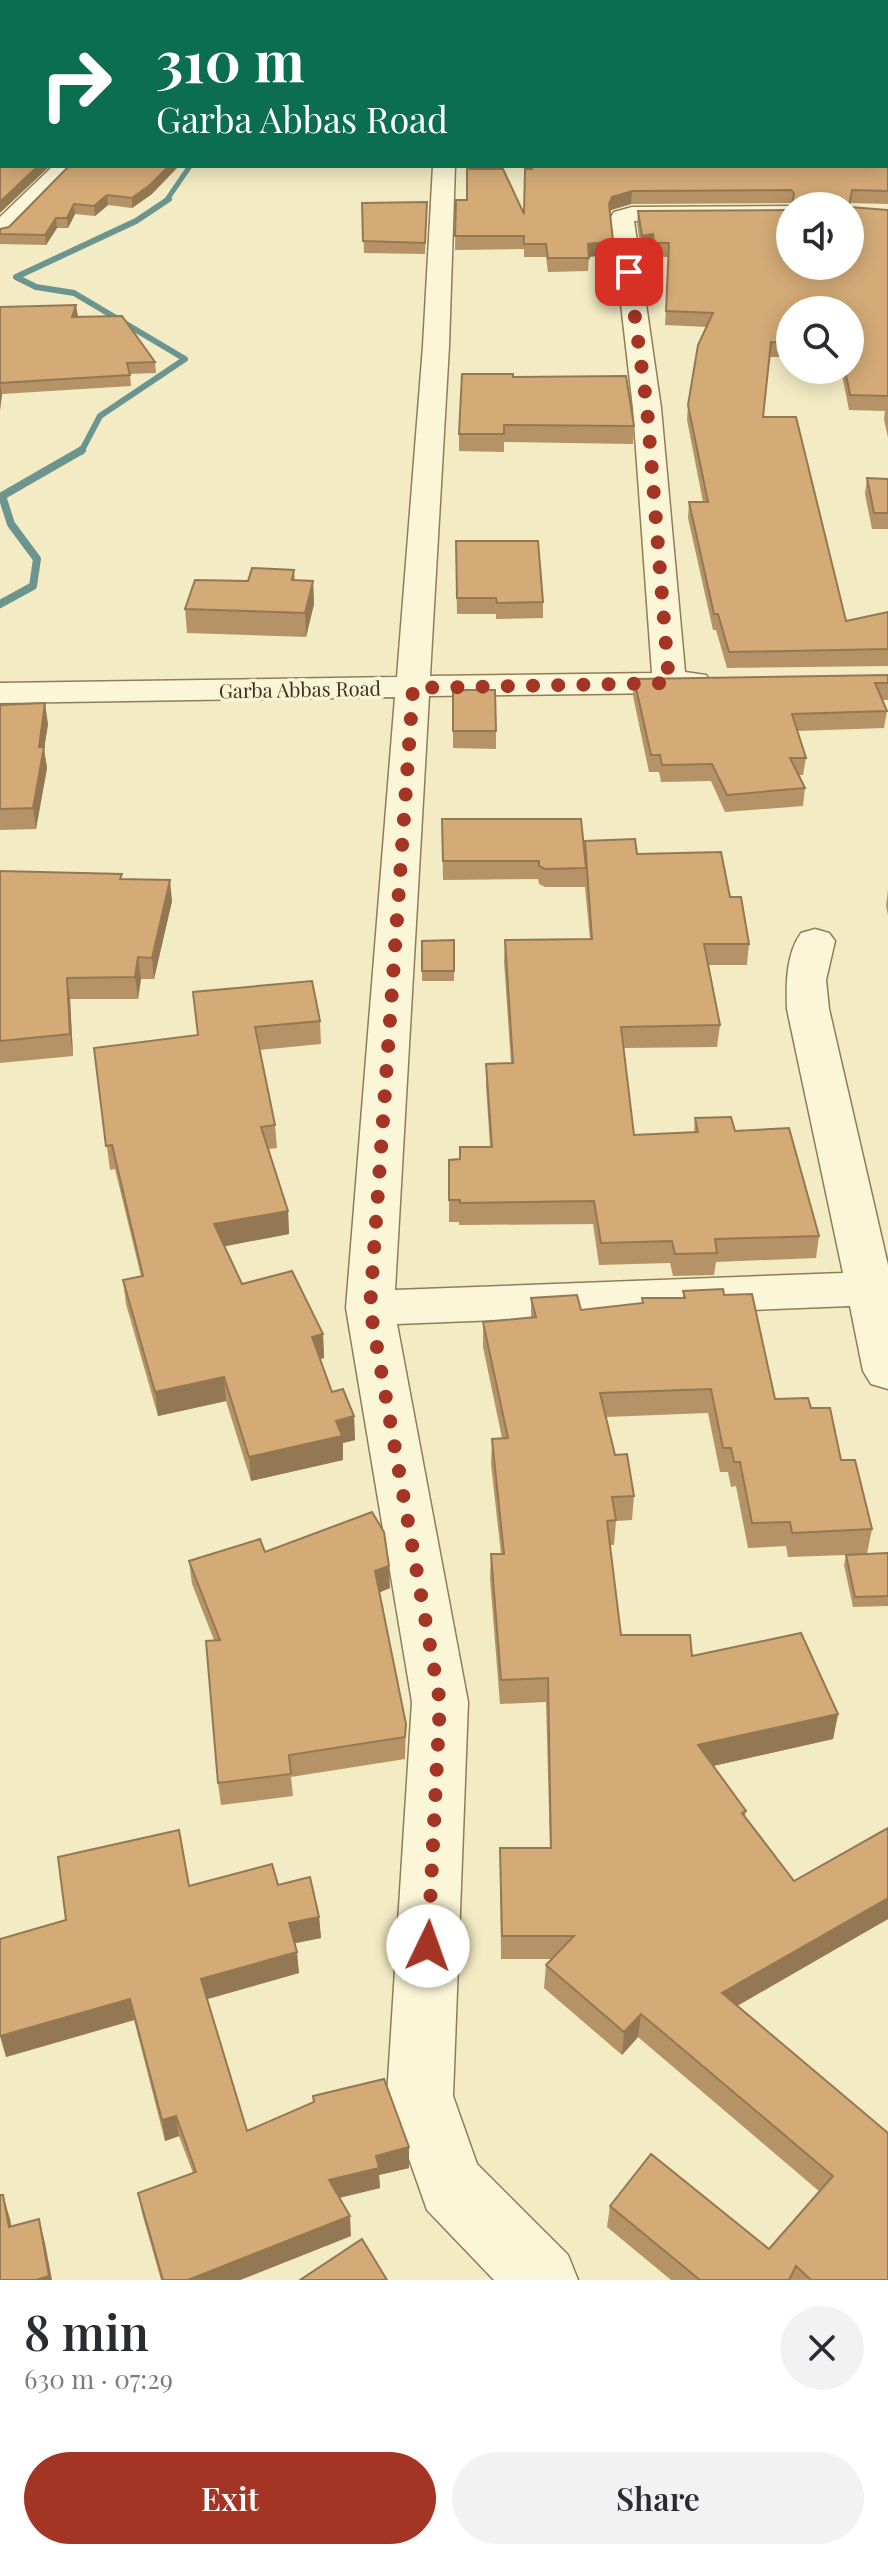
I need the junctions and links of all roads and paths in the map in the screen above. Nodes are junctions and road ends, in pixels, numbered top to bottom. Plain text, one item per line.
1 (63, 168) edge
2 (444, 168) edge
3 (776, 213) edge
4 (0, 230) edge
5 (731, 682) edge
6 (669, 683) junction
7 (413, 688) junction
8 (0, 693) edge
9 (815, 941) dead end
10 (878, 1288) edge
11 (370, 1308) junction
12 (888, 1371) edge
13 (543, 2280) edge

1 - 4 street
2 - 7 street
3 - 6 street
5 - 6 street, Garba Abbas Road
6 - 7 street, Garba Abbas Road
7 - 8 street, Garba Abbas Road
7 - 11 street
9 - 10 street
10 - 11 street
10 - 12 street
11 - 13 street

